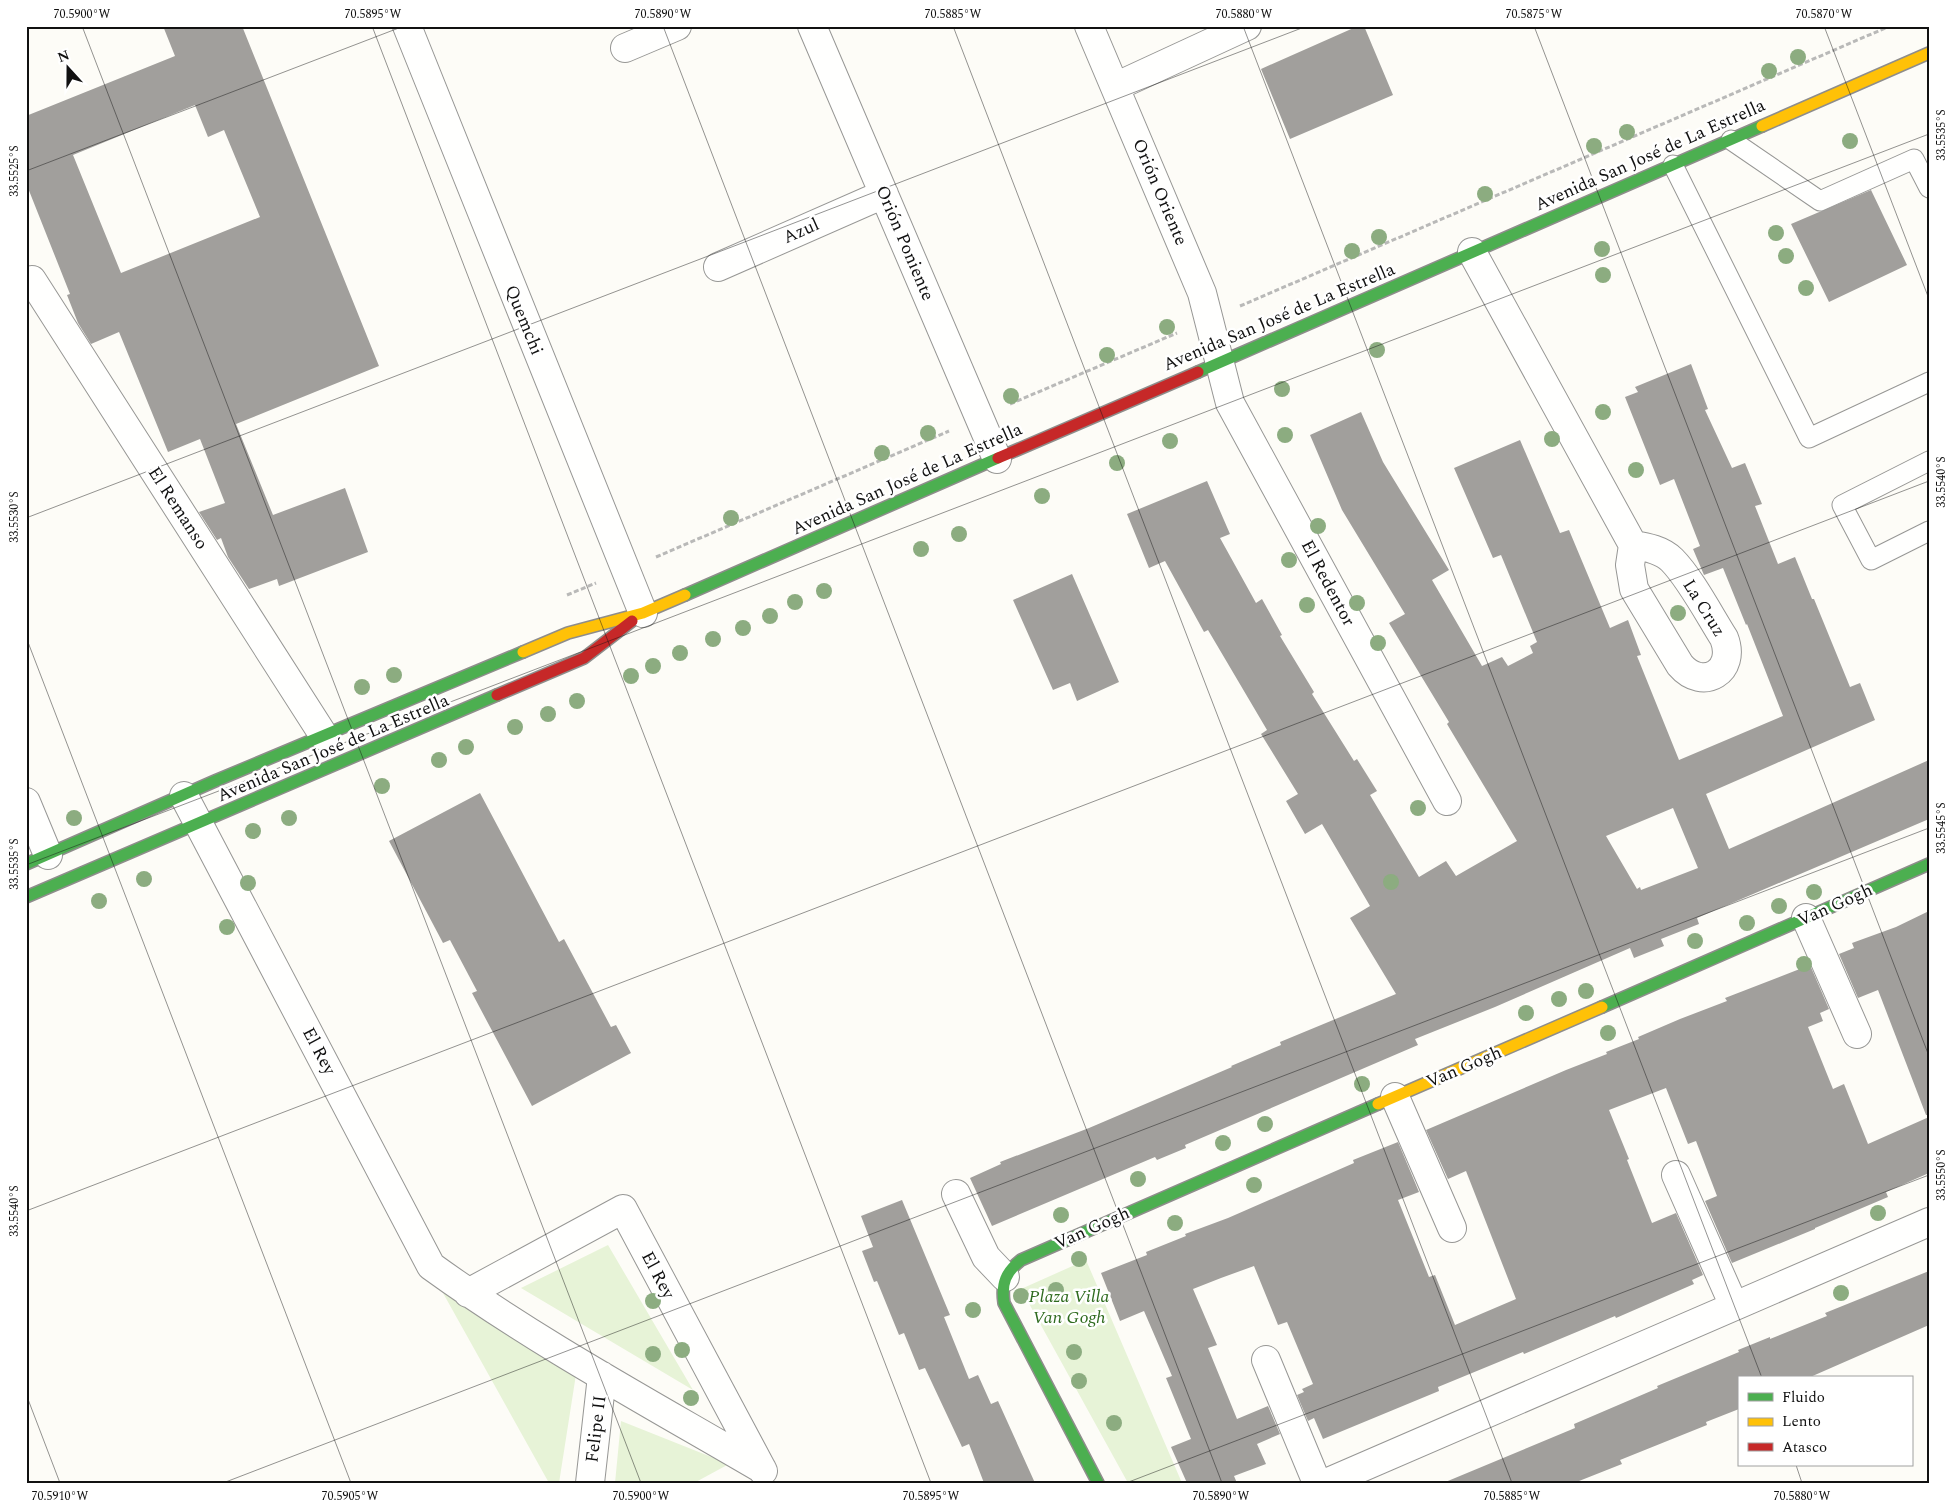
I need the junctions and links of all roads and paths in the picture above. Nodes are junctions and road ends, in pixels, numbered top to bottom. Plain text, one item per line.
1 (407, 26) edge
2 (677, 26) edge
3 (812, 26) edge
4 (1089, 26) edge
5 (1248, 26) edge
6 (625, 48) dead end
7 (1929, 53) edge
8 (1115, 87) junction
9 (1731, 140) junction
10 (1673, 165) junction
11 (1929, 188) edge
12 (884, 194) junction
13 (1472, 252) junction
14 (718, 267) dead end
15 (32, 280) dead end
16 (1219, 362) junction
17 (1929, 382) edge
18 (996, 459) junction
19 (1929, 461) edge
20 (1929, 531) edge
21 (1633, 545) junction
22 (643, 613) junction
23 (324, 736) junction
24 (184, 796) junction
25 (1447, 801) dead end
26 (26, 802) edge
27 (199, 824) junction
28 (37, 860) edge
29 (1929, 864) edge
30 (26, 898) edge
31 (1806, 918) junction
32 (1857, 1034) dead end
33 (1395, 1096) junction
34 (1676, 1175) dead end
35 (956, 1194) dead end
36 (1929, 1222) edge
37 (1452, 1228) dead end
38 (1004, 1277) junction
39 (468, 1293) junction
40 (1734, 1306) junction
41 (1266, 1360) dead end
42 (602, 1376) junction
43 (766, 1476) edge
44 (590, 1483) edge
45 (1098, 1483) edge
46 (1317, 1483) edge
47 (1326, 1483) edge

1 - 22 street, Quemchi
2 - 6 street
3 - 12 street, Orión Poniente
4 - 8 street, Orión Oriente
5 - 8 street
7 - 9 main road, Avenida San José de La Estrella
8 - 16 street, Orión Oriente
9 - 10 main road, Avenida San José de La Estrella
9 - 11 lane
10 - 13 main road, Avenida San José de La Estrella
10 - 17 lane
12 - 14 street, Azul
12 - 18 street, Orión Poniente
13 - 16 main road, Avenida San José de La Estrella
13 - 21 street
15 - 23 street, El Remanso
16 - 18 main road, Avenida San José de La Estrella
16 - 25 street, El Redentor
18 - 22 main road, Avenida San José de La Estrella
19 - 20 lane
21 - 21 street, La Cruz
22 - 23 main road, Avenida San José de La Estrella
22 - 27 main road, Avenida San José de La Estrella
23 - 24 main road, Avenida San José de La Estrella
24 - 27 street, El Rey
24 - 28 main road, Avenida San José de La Estrella
26 - 28 street
27 - 30 main road, Avenida San José de La Estrella
27 - 39 street, El Rey
29 - 31 main road, Van Gogh
31 - 32 street
31 - 33 main road, Van Gogh
33 - 37 street
33 - 38 main road, Van Gogh
34 - 40 street
35 - 38 street
36 - 40 street
38 - 45 main road
39 - 42 street, El Rey
39 - 43 street, El Rey
40 - 47 street
41 - 46 street
42 - 43 street, El Rey
42 - 44 street, Felipe II

